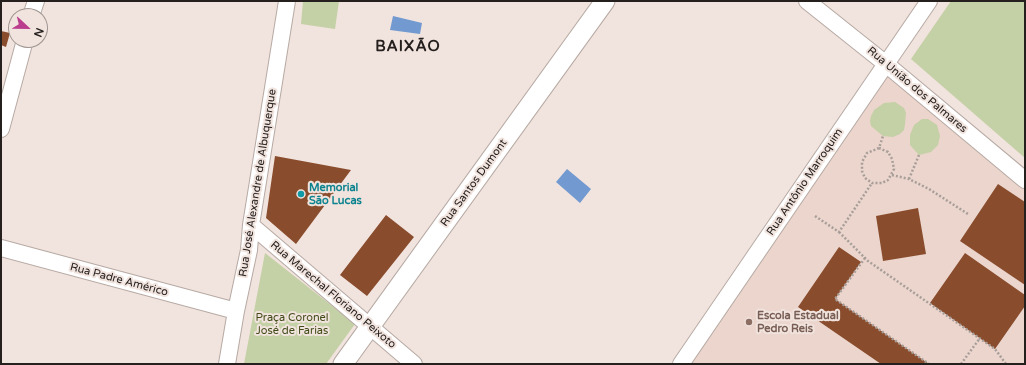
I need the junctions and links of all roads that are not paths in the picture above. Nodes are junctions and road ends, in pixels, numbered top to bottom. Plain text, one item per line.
1 (286, 1) edge
2 (605, 1) edge
3 (807, 1) edge
4 (929, 1) edge
5 (23, 48) edge
6 (886, 64) junction
7 (1, 129) edge
8 (1025, 180) edge
9 (252, 225) junction
10 (1, 248) edge
11 (236, 311) junction
12 (370, 326) junction
13 (227, 364) edge
14 (343, 364) edge
15 (414, 364) edge
16 (681, 364) edge

1 - 9 street, Rua José Alexandre de Albuquerque
2 - 12 street, Rua Santos Dumont
3 - 6 street, Rua União dos Palmares
4 - 6 street, Rua Antônio Marroquim
5 - 7 street
6 - 8 street, Rua União dos Palmares
6 - 16 street, Rua Antônio Marroquim
9 - 11 street, Rua José Alexandre de Albuquerque
9 - 12 street, Rua Marechal Floriano Peixoto
10 - 11 street, Rua Padre Américo
11 - 13 street, Rua José Alexandre de Albuquerque
12 - 14 street, Rua Santos Dumont
12 - 15 street, Rua Marechal Floriano Peixoto

